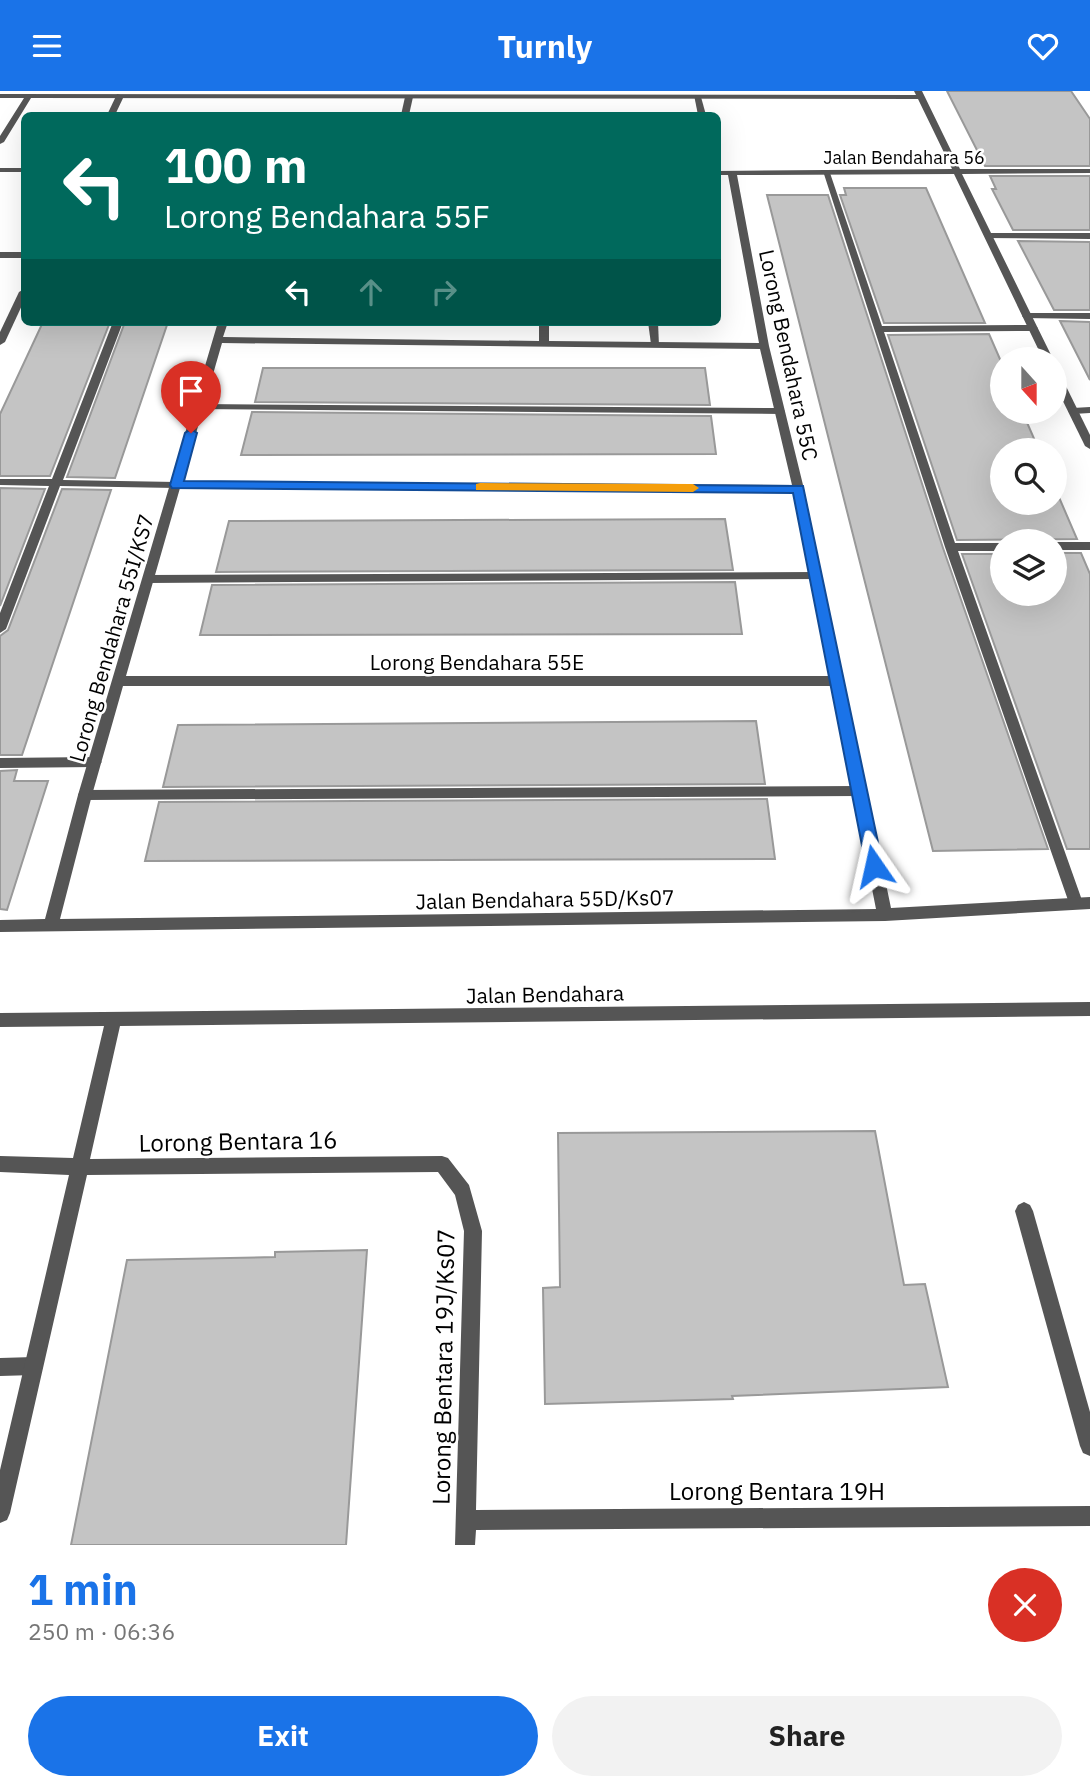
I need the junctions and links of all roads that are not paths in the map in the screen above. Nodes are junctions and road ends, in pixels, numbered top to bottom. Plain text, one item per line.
1 (249, 94) edge
2 (554, 94) edge
3 (919, 94) edge
4 (0, 96) edge
5 (29, 96) junction
6 (120, 96) junction
7 (409, 96) junction
8 (697, 97) junction
9 (112, 112) edge
10 (406, 112) edge
11 (701, 112) edge
12 (0, 142) edge
13 (0, 170) edge
14 (21, 170) edge
15 (1090, 171) edge
16 (721, 173) edge
17 (732, 173) junction
18 (826, 173) junction
19 (957, 173) junction
20 (989, 236) junction
21 (1090, 236) edge
22 (0, 255) edge
23 (21, 255) edge
24 (21, 298) edge
25 (1027, 316) junction
26 (1090, 316) edge
27 (116, 326) edge
28 (222, 326) edge
29 (544, 326) edge
30 (654, 326) edge
31 (878, 328) junction
32 (1033, 328) junction
33 (218, 340) junction
34 (0, 342) edge
35 (544, 343) junction
36 (656, 344) junction
37 (764, 346) junction
38 (1042, 347) edge
39 (1068, 401) edge
40 (199, 407) junction
41 (1090, 410) edge
42 (780, 411) junction
43 (1073, 411) junction
44 (1090, 446) edge
45 (0, 482) edge
46 (56, 483) junction
47 (176, 485) junction
48 (798, 489) junction
49 (1067, 546) edge
50 (1090, 546) edge
51 (951, 547) junction
52 (990, 547) edge
53 (816, 576) junction
54 (149, 579) junction
55 (0, 629) edge
56 (119, 681) junction
57 (836, 681) junction
58 (95, 762) junction
59 (0, 763) edge
60 (859, 791) junction
61 (85, 795) junction
62 (1083, 903) edge
63 (885, 915) junction
64 (0, 926) edge
65 (51, 926) junction
66 (1090, 1009) edge
67 (114, 1019) junction
68 (0, 1020) edge
69 (0, 1164) edge
70 (80, 1167) junction
71 (463, 1191) joint
72 (1024, 1211) dead end
73 (34, 1366) junction
74 (0, 1367) edge
75 (1090, 1446) edge
76 (0, 1513) edge
77 (1090, 1515) edge
78 (465, 1520) junction
79 (465, 1545) edge

1 - 6 street
1 - 7 street
2 - 7 street
2 - 8 street
3 - 8 street
3 - 19 street
4 - 5 street
5 - 6 street
5 - 12 street
6 - 9 street
7 - 10 street
8 - 11 street
13 - 14 street
15 - 19 street, Jalan Bendahara 56
16 - 17 street, Jalan Bendahara 56
17 - 18 street, Jalan Bendahara 56
17 - 37 street, Lorong Bendahara 55C
18 - 19 street, Jalan Bendahara 56
18 - 31 street
19 - 20 street
20 - 21 street
20 - 25 street
22 - 23 street
24 - 34 street
25 - 26 street
25 - 32 street
27 - 46 street
28 - 33 street, Lorong Bendahara 55I/KS7
29 - 35 street
30 - 36 street
31 - 32 street
31 - 51 street
32 - 38 street
33 - 35 street
33 - 40 street, Lorong Bendahara 55I/KS7
35 - 36 street
36 - 37 street
37 - 42 street, Lorong Bendahara 55C
39 - 43 street
40 - 42 street
40 - 47 street, Lorong Bendahara 55I/KS7
41 - 43 street
42 - 48 street, Lorong Bendahara 55C
43 - 44 street
45 - 46 street
46 - 47 street
46 - 55 street
47 - 48 street
47 - 54 street, Lorong Bendahara 55I/KS7
48 - 53 street, Lorong Bendahara 55C
49 - 50 street
51 - 52 street
51 - 62 street
53 - 54 street
53 - 57 street, Lorong Bendahara 55C
54 - 56 street, Lorong Bendahara 55I/KS7
56 - 57 street, Lorong Bendahara 55E
56 - 58 street, Lorong Bendahara 55I/KS7
57 - 60 street, Lorong Bendahara 55C
58 - 59 street
58 - 61 street, Lorong Bendahara 55I/KS7
60 - 61 street
60 - 63 street, Lorong Bendahara 55C
61 - 65 street, Lorong Bendahara 55I/KS7
62 - 63 street, Jalan Bendahara 55D/Ks07
63 - 65 street, Jalan Bendahara 55D/Ks07
64 - 65 street, Jalan Bendahara 55D/Ks07
66 - 67 street, Jalan Bendahara
67 - 68 street, Jalan Bendahara
67 - 70 street
69 - 70 street, Lorong Bentara 16
70 - 71 street, Lorong Bentara 16
70 - 73 street
71 - 78 street, Lorong Bentara 19J/Ks07
72 - 75 street
73 - 74 street
73 - 76 street
77 - 78 street, Lorong Bentara 19H
78 - 79 street, Lorong Bentara 19J/Ks07

